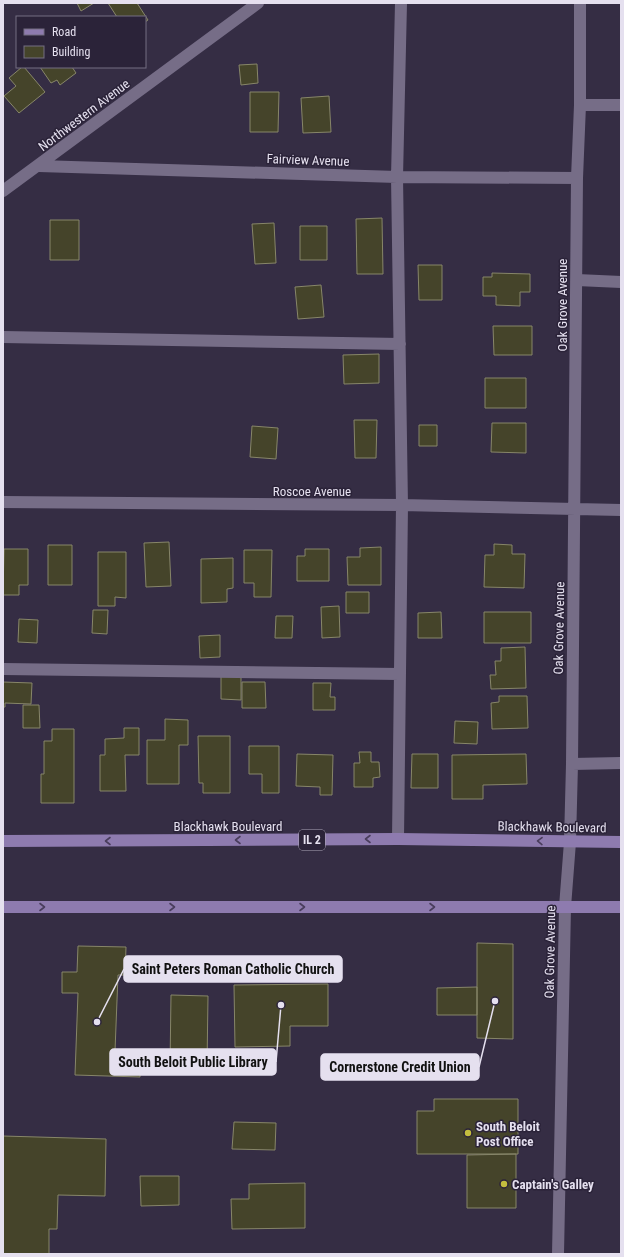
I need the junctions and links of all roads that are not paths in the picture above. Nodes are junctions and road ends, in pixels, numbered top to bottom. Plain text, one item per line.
1 (258, 3) edge
2 (401, 3) edge
3 (580, 3) edge
4 (580, 105) junction
5 (621, 105) edge
6 (39, 166) junction
7 (397, 177) junction
8 (577, 178) junction
9 (3, 191) edge
10 (577, 280) junction
11 (621, 282) edge
12 (3, 337) edge
13 (400, 344) junction
14 (3, 502) edge
15 (402, 505) junction
16 (575, 509) junction
17 (621, 510) edge
18 (3, 669) edge
19 (400, 674) junction
20 (621, 763) edge
21 (572, 764) junction
22 (398, 839) junction
23 (3, 841) edge
24 (570, 842) junction
25 (621, 842) edge
26 (565, 907) junction
27 (3, 908) edge
28 (621, 908) edge
29 (558, 1254) edge

1 - 6 street, Northwestern Avenue
2 - 7 street
3 - 4 street, Oak Grove Avenue
4 - 5 street
4 - 8 street, Oak Grove Avenue
6 - 7 street, Fairview Avenue
6 - 9 street, Northwestern Avenue
7 - 8 street, Fairview Avenue
7 - 13 street
8 - 10 street, Oak Grove Avenue
10 - 11 street
10 - 16 street, Oak Grove Avenue
12 - 13 street
13 - 15 street
14 - 15 street, Roscoe Avenue
15 - 16 street, Roscoe Avenue
15 - 19 street
16 - 17 street, Roscoe Avenue
16 - 21 street, Oak Grove Avenue
18 - 19 street
19 - 22 street
20 - 21 street
21 - 24 street, Oak Grove Avenue
22 -> 23 main road, Blackhawk Boulevard / IL 2
24 -> 22 main road, Blackhawk Boulevard / IL 2
24 - 25 main road, Blackhawk Boulevard / IL 2
24 - 26 street, Oak Grove Avenue
27 -> 26 main road
26 - 28 main road
26 - 29 street, Oak Grove Avenue

